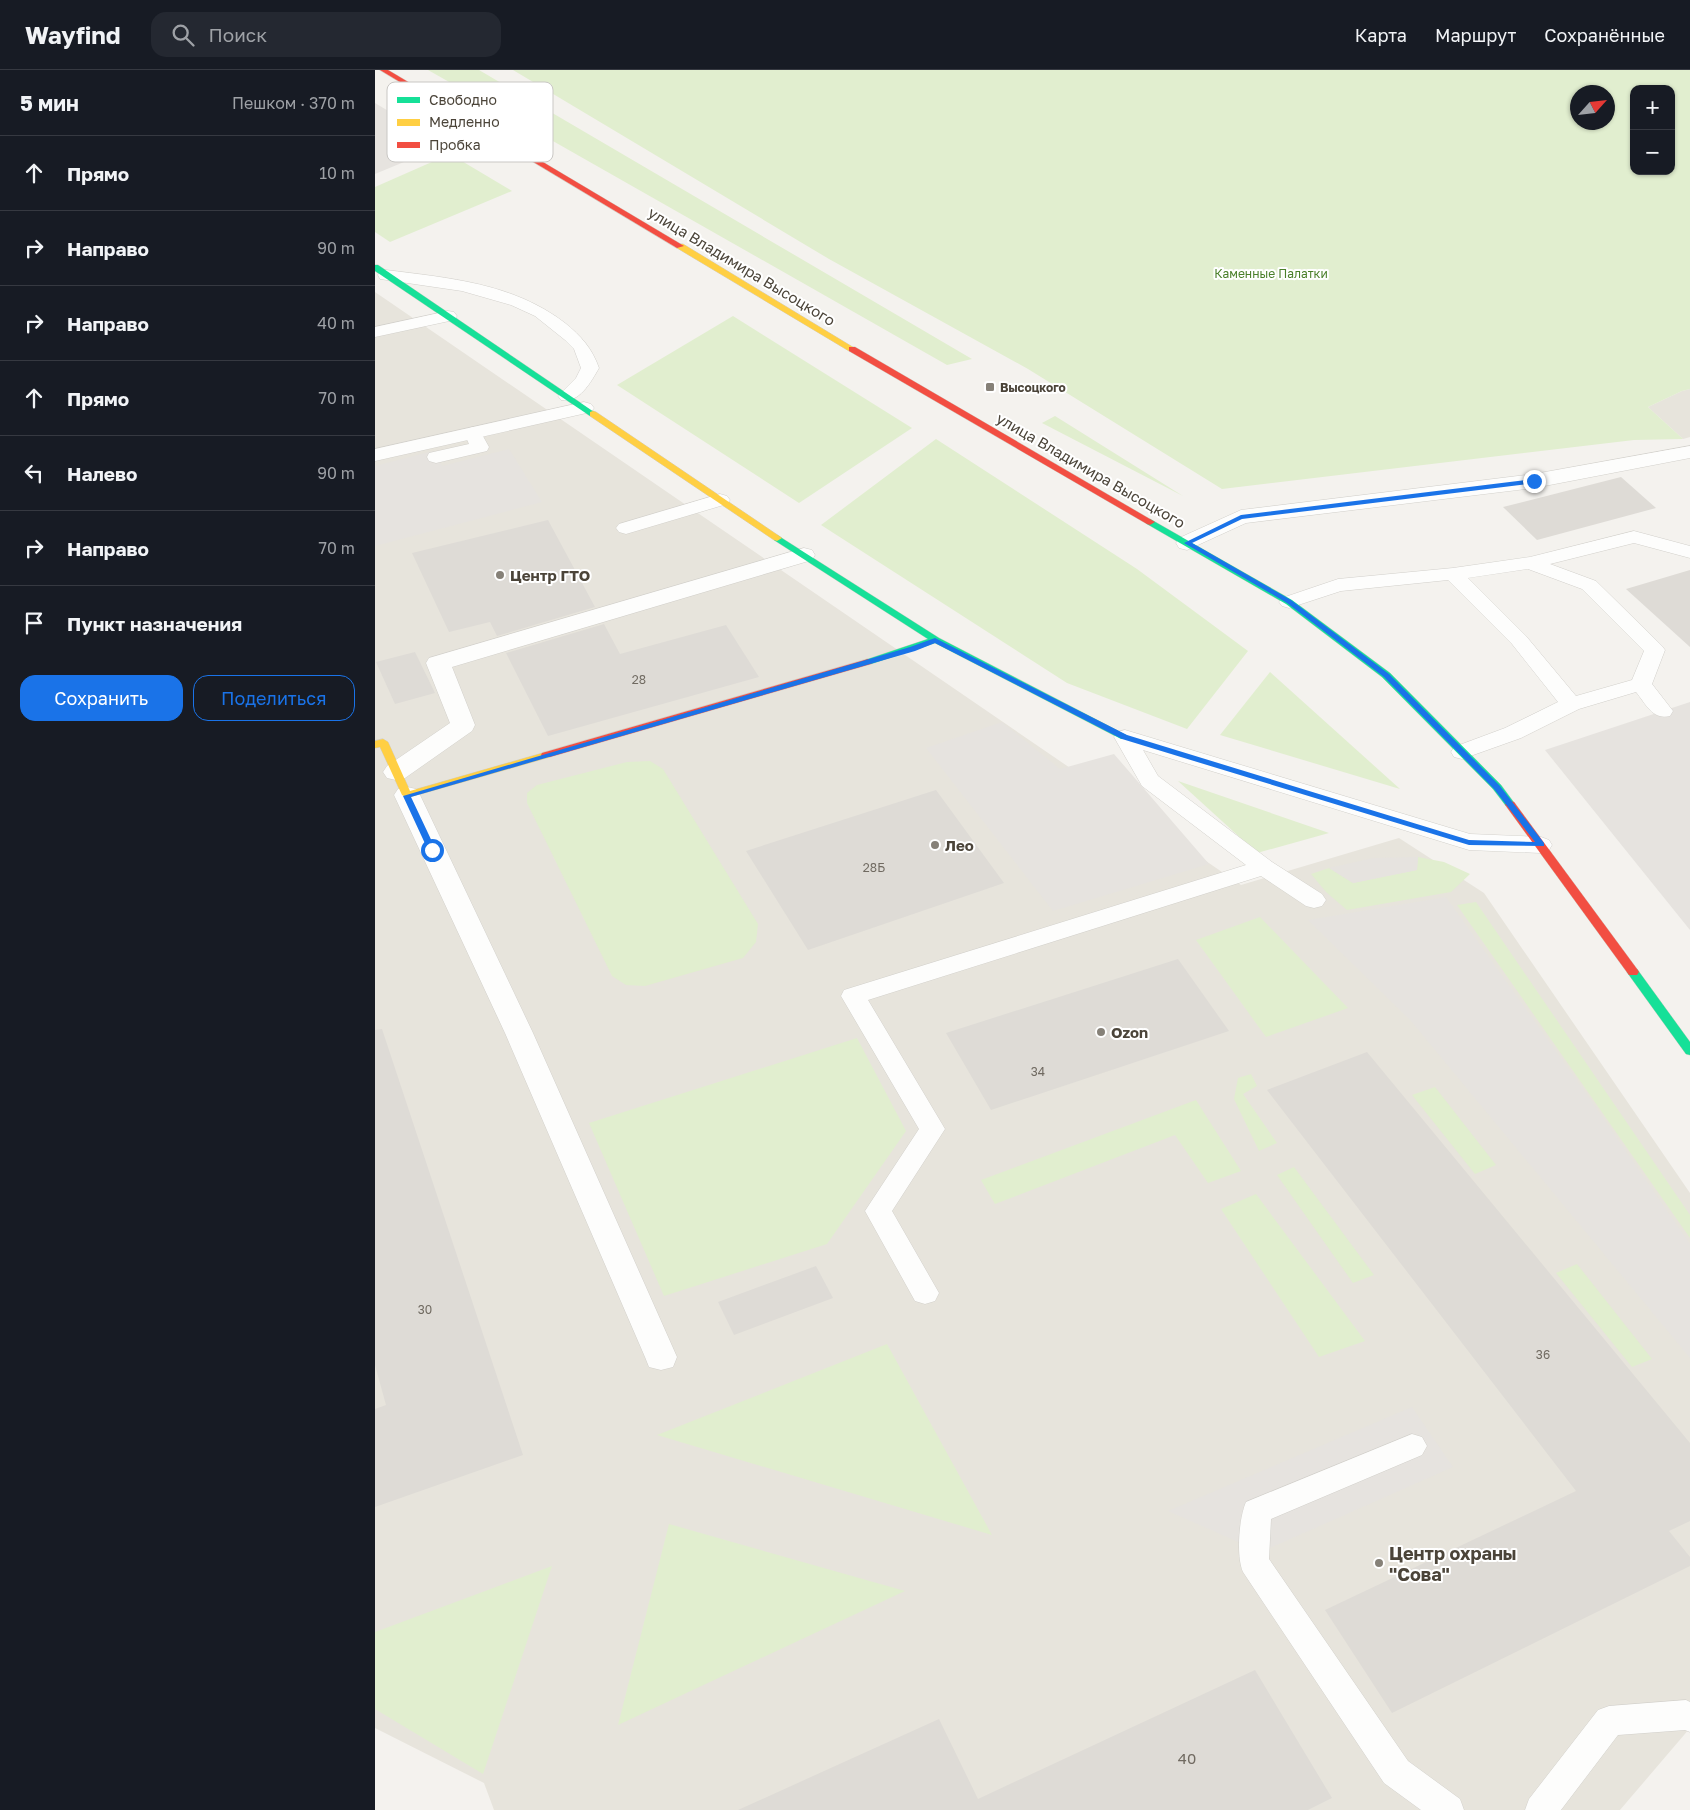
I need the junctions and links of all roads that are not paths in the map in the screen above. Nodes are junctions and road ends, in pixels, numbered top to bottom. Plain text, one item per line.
1 (383, 70) edge
2 (403, 82) edge
3 (538, 162) edge
4 (381, 271) edge
5 (448, 316) junction
6 (375, 332) edge
7 (576, 402) junction
8 (473, 433) junction
9 (1690, 452) edge
10 (375, 454) edge
11 (436, 457) dead end
12 (720, 500) junction
13 (626, 528) dead end
14 (1187, 543) junction
15 (1690, 552) edge
16 (804, 555) junction
17 (1529, 563) junction
18 (1453, 574) junction
19 (1289, 602) junction
20 (935, 640) junction
21 (1641, 684) junction
22 (1571, 704) junction
23 (1662, 711) dead end
24 (1125, 737) junction
25 (375, 744) edge
26 (1462, 752) junction
27 (401, 784) junction
28 (1541, 844) junction
29 (1264, 867) junction
30 (1314, 900) dead end
31 (1690, 1051) edge
32 (925, 1293) dead end
33 (661, 1357) dead end
34 (1412, 1446) dead end
35 (1690, 1717) edge
36 (1448, 1810) edge
37 (1541, 1810) edge

1 - 2 main road, улица Владимира Высоцкого
3 - 14 main road, улица Владимира Высоцкого
4 - 5 main road
4 - 7 lane
5 - 6 lane
5 - 7 main road
7 - 8 street
7 - 12 main road
8 - 10 street
8 - 11 lane
9 - 14 street
12 - 13 lane
12 - 16 main road
14 - 19 main road, улица Владимира Высоцкого
15 - 17 lane
16 - 20 main road
16 - 27 street
17 - 18 lane
17 - 21 lane
18 - 19 lane
18 - 22 lane
19 - 26 main road, улица Владимира Высоцкого
20 - 24 main road
20 - 27 main road
21 - 22 lane
21 - 23 lane
22 - 26 lane
24 - 28 lane
24 - 29 lane
25 - 27 main road
26 - 28 main road, улица Владимира Высоцкого
27 - 33 street
28 - 31 main road, улица Владимира Высоцкого
29 - 30 lane
29 - 32 lane
34 - 36 lane
35 - 37 lane

